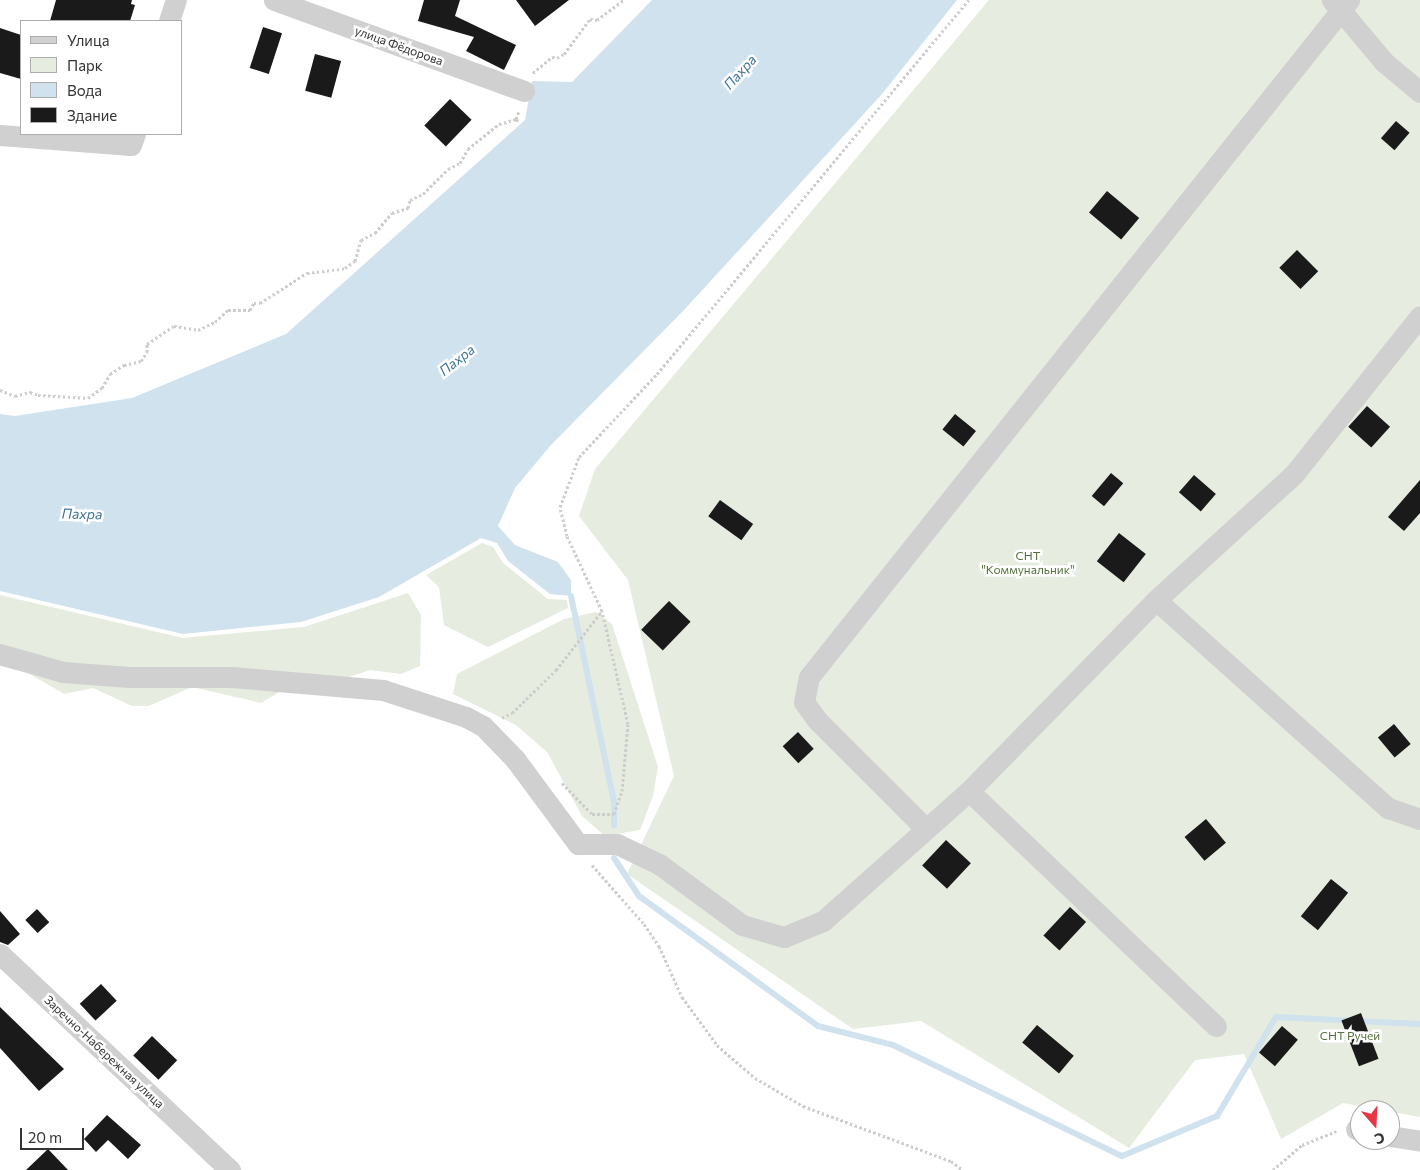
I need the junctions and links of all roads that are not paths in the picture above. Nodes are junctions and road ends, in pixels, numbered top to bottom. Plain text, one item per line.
1 (176, 0) edge
2 (274, 0) edge
3 (1341, 4) edge
4 (169, 20) edge
5 (524, 91) road end
6 (1420, 92) edge
7 (135, 135) edge
8 (0, 136) edge
9 (1420, 316) edge
10 (1156, 600) junction
11 (0, 654) edge
12 (969, 791) junction
13 (1420, 820) edge
14 (926, 829) junction
15 (0, 954) edge
16 (1216, 1026) dead end
17 (1400, 1138) edge
18 (1420, 1141) edge
19 (230, 1170) edge

1 - 4 street
2 - 5 street, улица Фёдорова
3 - 6 street
3 - 14 street
7 - 8 street
9 - 10 street
10 - 12 street
10 - 13 street
11 - 14 street
12 - 14 street
12 - 16 street
15 - 19 street, Заречно-Набережная улица
17 - 18 street

